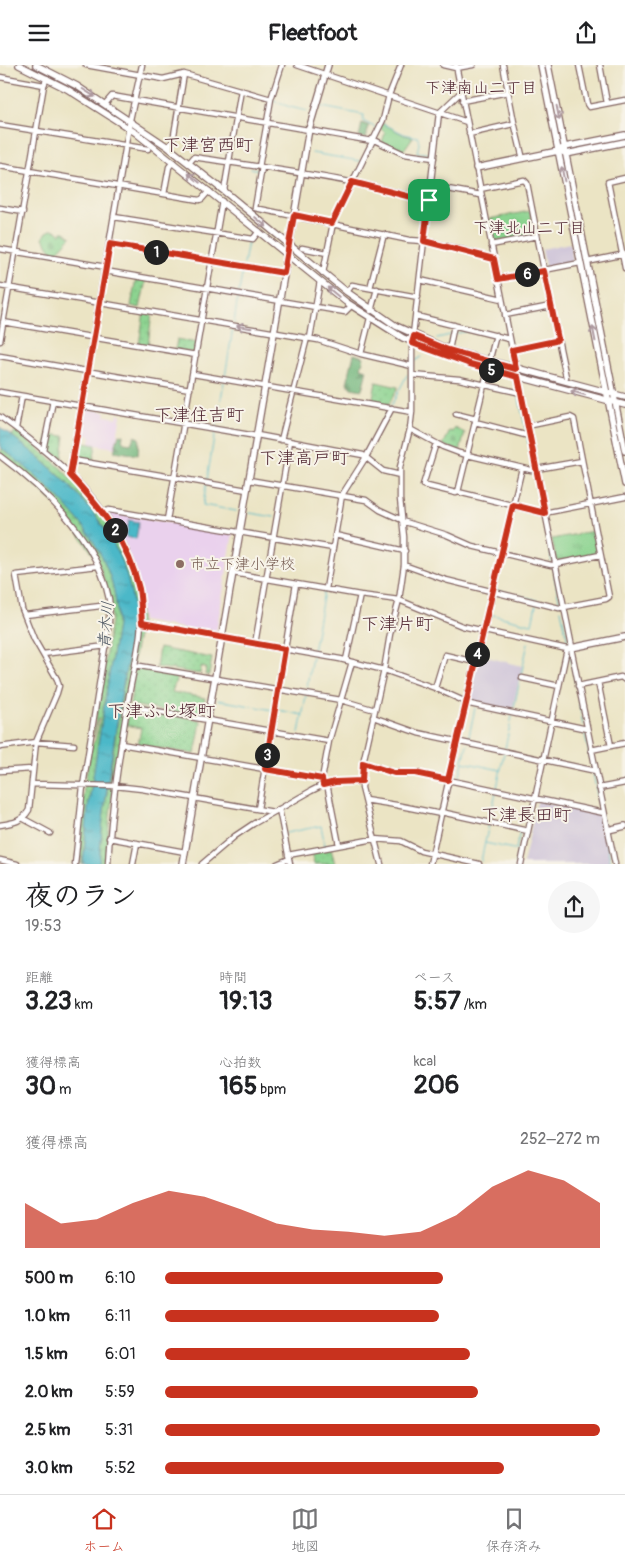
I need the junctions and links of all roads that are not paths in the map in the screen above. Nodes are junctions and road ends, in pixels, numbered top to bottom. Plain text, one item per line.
1 (19, 65) edge
2 (36, 65) edge
3 (86, 65) edge
4 (142, 65) edge
5 (282, 65) edge
6 (297, 65) edge
7 (328, 65) edge
8 (401, 65) edge
9 (443, 65) edge
10 (473, 65) edge
11 (503, 65) edge
12 (541, 65) edge
13 (548, 65) edge
14 (579, 65) edge
15 (600, 65) edge
16 (47, 67) edge
17 (456, 67) edge
18 (184, 74) junction
19 (326, 74) junction
20 (140, 75) junction
21 (0, 77) edge
22 (46, 81) junction
23 (241, 91) junction
24 (461, 92) junction
25 (508, 92) junction
26 (389, 95) junction
27 (271, 99) junction
28 (134, 100) junction
29 (625, 100) edge
30 (462, 101) junction
31 (106, 103) junction
32 (607, 103) junction
33 (179, 108) junction
34 (439, 113) junction
35 (237, 117) junction
36 (130, 120) junction
37 (267, 122) junction
38 (467, 122) junction
39 (514, 122) junction
40 (0, 125) edge
41 (130, 129) junction
42 (309, 129) junction
43 (37, 131) junction
44 (469, 134) junction
45 (625, 135) edge
46 (372, 140) junction
47 (625, 142) edge
48 (127, 145) junction
49 (168, 147) junction
50 (148, 149) dead end
51 (565, 150) junction
52 (558, 151) junction
53 (522, 155) dead end
54 (434, 159) junction
55 (173, 162) junction
56 (229, 162) junction
57 (189, 163) junction
58 (0, 165) edge
59 (260, 167) junction
60 (476, 168) junction
61 (30, 171) junction
62 (301, 173) junction
63 (625, 178) edge
64 (352, 182) junction
65 (431, 185) junction
66 (120, 186) junction
67 (480, 189) junction
68 (209, 191) junction
69 (224, 191) junction
70 (164, 194) junction
71 (481, 195) junction
72 (429, 200) junction
73 (222, 201) junction
74 (0, 208) edge
75 (23, 212) junction
76 (294, 215) junction
77 (114, 217) junction
78 (333, 223) junction
79 (259, 231) junction
80 (217, 233) junction
81 (384, 234) junction
82 (537, 236) junction
83 (424, 241) junction
84 (110, 244) junction
85 (289, 245) junction
86 (491, 245) junction
87 (302, 248) dead end
88 (0, 249) edge
89 (16, 252) junction
90 (327, 253) junction
91 (287, 254) junction
92 (624, 254) edge
93 (494, 259) junction
94 (212, 261) junction
95 (584, 263) junction
96 (625, 268) edge
97 (105, 269) junction
98 (544, 271) junction
99 (284, 273) junction
100 (323, 273) junction
101 (498, 279) junction
102 (420, 280) junction
103 (320, 281) junction
104 (0, 286) edge
105 (9, 287) junction
106 (370, 288) junction
107 (207, 289) junction
108 (377, 289) junction
109 (347, 292) junction
110 (418, 297) junction
111 (502, 299) junction
112 (279, 301) junction
113 (100, 303) junction
114 (351, 306) junction
115 (551, 306) junction
116 (316, 307) junction
117 (371, 311) junction
118 (2, 315) edge
119 (505, 315) junction
120 (416, 316) junction
121 (370, 318) junction
122 (202, 320) junction
123 (3, 322) junction
124 (454, 325) junction
125 (274, 331) junction
126 (496, 335) junction
127 (414, 336) junction
128 (94, 337) junction
129 (308, 338) junction
130 (509, 339) junction
131 (558, 339) junction
132 (0, 341) edge
133 (412, 343) junction
134 (448, 350) junction
135 (512, 350) junction
136 (361, 354) junction
137 (196, 355) junction
138 (0, 356) edge
139 (490, 362) junction
140 (412, 366) junction
141 (488, 369) junction
142 (516, 369) junction
143 (88, 371) junction
144 (193, 374) junction
145 (412, 375) junction
146 (518, 377) junction
147 (566, 377) dead end
148 (484, 385) junction
149 (265, 387) junction
150 (190, 389) junction
151 (0, 392) edge
152 (293, 392) junction
153 (521, 393) junction
154 (606, 393) junction
155 (613, 394) junction
156 (22, 395) junction
157 (625, 397) edge
158 (53, 401) junction
159 (607, 401) junction
160 (615, 403) junction
161 (625, 405) edge
162 (82, 406) junction
163 (392, 408) junction
164 (412, 412) junction
165 (456, 414) dead end
166 (0, 417) edge
167 (475, 420) junction
168 (184, 424) junction
169 (528, 426) junction
170 (16, 428) junction
171 (410, 429) junction
172 (529, 434) junction
173 (256, 436) junction
174 (281, 440) junction
175 (290, 441) junction
176 (436, 443) junction
177 (43, 450) junction
178 (625, 451) edge
179 (467, 455) junction
180 (0, 456) edge
181 (366, 457) junction
182 (73, 460) junction
183 (582, 461) junction
184 (522, 468) junction
185 (536, 470) junction
186 (70, 475) junction
187 (400, 475) junction
188 (175, 478) junction
189 (249, 480) junction
190 (625, 484) edge
191 (282, 485) junction
192 (247, 490) junction
193 (458, 492) junction
194 (342, 495) junction
195 (625, 497) edge
196 (590, 504) junction
197 (513, 505) junction
198 (103, 512) junction
199 (545, 513) junction
200 (168, 520) junction
201 (402, 520) junction
202 (240, 533) junction
203 (335, 535) junction
204 (273, 538) junction
205 (333, 549) junction
206 (405, 551) junction
207 (502, 553) junction
208 (600, 555) junction
209 (404, 565) junction
210 (555, 565) junction
211 (98, 566) junction
212 (233, 573) junction
213 (266, 579) junction
214 (296, 584) junction
215 (326, 589) junction
216 (492, 591) junction
217 (360, 595) junction
218 (399, 600) junction
219 (109, 605) junction
220 (564, 607) junction
221 (25, 615) junction
222 (142, 623) junction
223 (483, 631) junction
224 (625, 637) edge
225 (222, 638) junction
226 (255, 644) junction
227 (106, 646) junction
228 (570, 648) junction
229 (285, 649) junction
230 (43, 654) junction
231 (349, 661) junction
232 (475, 663) junction
233 (134, 665) junction
234 (384, 670) junction
235 (522, 678) dead end
236 (215, 679) junction
237 (625, 680) edge
238 (598, 682) junction
239 (559, 686) junction
240 (578, 686) junction
241 (435, 688) junction
242 (278, 689) junction
243 (340, 700) junction
244 (465, 702) junction
245 (128, 706) junction
246 (375, 710) junction
247 (373, 717) junction
248 (208, 720) junction
249 (552, 721) junction
250 (587, 729) junction
251 (271, 731) junction
252 (329, 741) junction
253 (457, 741) junction
254 (36, 742) junction
255 (625, 743) edge
256 (121, 744) junction
257 (74, 745) dead end
258 (611, 746) junction
259 (0, 747) edge
260 (591, 750) junction
261 (201, 758) junction
262 (543, 760) junction
263 (363, 763) junction
264 (32, 769) junction
265 (265, 769) junction
266 (0, 771) edge
267 (596, 771) junction
268 (322, 779) junction
269 (448, 780) junction
270 (362, 781) junction
271 (625, 783) edge
272 (33, 784) junction
273 (84, 785) junction
274 (325, 785) junction
275 (115, 786) junction
276 (599, 788) junction
277 (194, 798) junction
278 (535, 798) junction
279 (365, 800) junction
280 (258, 809) junction
281 (276, 811) junction
282 (441, 813) junction
283 (604, 813) junction
284 (24, 819) junction
285 (0, 825) edge
286 (625, 826) edge
287 (608, 830) junction
288 (528, 831) junction
289 (50, 833) dead end
290 (109, 838) junction
291 (374, 839) junction
292 (137, 843) junction
293 (339, 845) junction
294 (185, 852) junction
295 (432, 853) junction
296 (0, 859) edge
297 (289, 859) edge
298 (206, 863) edge
299 (17, 864) edge
300 (75, 864) edge
301 (108, 864) edge
302 (133, 864) edge
303 (183, 864) edge
304 (277, 864) edge
305 (381, 864) edge
306 (430, 864) edge
307 (479, 864) edge
308 (521, 864) edge
309 (615, 864) edge

1 - 22 main road
2 - 16 main road
3 - 20 street
4 - 20 street
5 - 27 street
6 - 19 street
7 - 19 main road
8 - 26 street
9 - 17 street
10 - 17 street
11 - 25 street
12 - 52 main road
13 -> 51 main road
14 - 32 street
15 - 32 street
16 -> 31 main road
17 - 24 street
18 - 20 street
18 - 23 street
18 - 33 street
19 - 26 street
19 - 42 main road
20 - 28 street
21 - 22 street
22 - 41 main road
22 - 43 street
23 - 27 street
23 - 35 street
24 - 30 street
24 - 34 street
25 - 30 street
25 - 39 street
26 - 34 street
26 - 46 street
27 - 37 street
28 - 31 street
28 - 33 street
28 - 36 street
29 - 32 street
30 - 38 street
31 - 36 main road
33 - 35 street
33 - 49 street
34 - 38 street
34 - 54 street
35 - 37 street
35 - 56 street
36 - 41 street
36 - 49 main road
37 - 42 street
37 - 59 street
38 - 44 street
39 - 44 street
39 - 53 street
40 - 43 street
41 - 48 street
41 - 55 main road
42 - 46 street
42 - 62 main road
43 - 48 street
43 - 61 street
44 - 60 street
45 - 51 main road
46 - 54 street
46 - 64 street
47 - 51 main road
48 - 50 street
48 - 66 street
49 - 57 main road
51 - 52 main road
51 - 95 main road
52 - 60 main road
95 -> 52 main road
54 - 65 street
68 -> 55 main road
55 - 70 street
56 - 57 street
56 - 59 street
56 - 69 street
57 - 69 main road
58 - 61 street
59 - 62 street
59 - 76 street
60 - 67 street
61 - 66 street
61 - 75 street
62 - 64 street
62 - 76 main road
63 - 92 street
64 - 72 street
64 - 78 street
65 - 71 street
65 - 72 street
66 - 70 street
66 - 77 street
67 - 71 street
67 - 82 street
68 - 70 street
68 - 73 main road
69 -> 85 main road
71 - 86 street
72 - 83 street
73 - 79 main road
73 - 80 street
74 - 75 street
75 - 89 street
76 - 78 street
76 - 85 main road
77 - 80 street
77 - 84 street
78 - 81 street
78 - 90 street
79 - 80 street
79 - 91 main road
80 - 94 street
81 - 83 street
81 - 106 street
82 - 86 street
82 - 98 street
83 - 93 street
83 - 102 street
84 - 94 street
84 - 97 street
85 - 91 main road
85 - 100 main road
86 - 93 street
87 - 90 street
88 - 89 street
89 - 97 street
89 - 105 street
90 - 100 street
91 - 99 main road
91 - 103 main road
92 - 95 street
92 - 96 street
93 - 101 street
94 - 99 street
94 - 107 street
95 - 98 street
154 -> 95 main road
95 - 155 main road
97 - 107 street
97 - 113 street
98 - 101 street
98 - 115 street
99 - 112 main road
100 - 109 main road
101 - 111 street
102 - 110 street
102 - 111 street
114 -> 103 main road
103 - 116 street
104 - 105 street
105 - 113 street
105 - 118 street
106 - 108 street
106 - 109 street
107 - 112 street
107 - 122 street
108 - 110 street
108 - 117 street
109 - 117 main road
110 - 120 street
111 - 119 street
112 - 116 street
112 - 125 main road
113 - 122 street
113 - 128 street
114 - 116 street
114 - 121 main road
115 - 119 street
115 - 131 street
116 - 129 street
117 - 127 main road
118 - 123 street
119 - 130 street
120 - 124 street
120 - 127 street
121 - 133 main road
121 - 136 street
125 -> 122 street
122 - 137 street
123 - 128 street
123 - 132 street
124 - 126 street
124 - 134 street
125 - 129 street
125 - 149 main road
126 - 130 street
126 - 139 street
127 - 133 street
127 - 134 main road
128 - 137 street
128 - 143 street
129 - 136 street
129 - 152 street
130 - 135 street
131 - 135 street
131 - 147 street
133 - 140 street
133 - 141 main road
134 - 139 main road
135 - 142 street
136 - 140 street
137 - 144 street
138 - 143 street
139 - 142 main road
140 - 145 street
141 - 146 main road
141 - 148 street
142 - 154 main road
143 - 150 street
143 - 162 street
144 - 149 street
144 - 150 street
145 - 148 street
145 - 164 street
146 - 153 street
159 -> 146 main road
148 - 153 street
148 - 167 street
149 - 152 street
149 - 173 main road
150 - 168 street
151 - 156 street
152 - 163 street
152 - 174 street
153 - 169 street
154 - 155 main road
154 - 159 main road
155 - 157 main road
155 - 160 main road
156 - 158 street
156 - 170 street
158 - 162 street
158 - 177 street
159 - 160 main road
159 - 190 main road
160 - 161 main road
160 - 178 main road
162 - 168 street
162 - 182 street
163 - 164 street
163 - 181 street
164 - 171 street
165 - 167 street
166 - 170 street
167 - 172 street
167 - 179 street
168 - 173 street
168 - 188 street
169 - 172 street
169 - 183 street
170 - 177 street
171 - 176 street
171 - 187 street
172 - 185 street
173 - 174 street
173 - 189 main road
174 - 175 street
175 - 181 street
175 - 191 street
176 - 179 street
176 - 193 street
177 - 186 street
179 - 184 street
179 - 193 street
180 - 211 street
181 - 187 street
181 - 194 street
182 - 186 street
182 - 188 street
183 - 185 street
183 - 196 street
184 - 185 street
184 - 197 street
185 - 199 street
186 - 198 street
187 - 201 street
188 - 192 street
188 - 200 street
189 - 191 street
189 - 192 main road
191 - 194 street
191 - 204 street
192 - 202 main road
193 - 197 street
194 - 201 street
194 - 203 street
195 - 196 street
196 - 199 street
196 - 208 street
197 - 199 street
197 - 207 street
198 - 200 street
198 - 222 street
199 - 210 street
200 - 202 street
201 - 206 street
201 - 207 street
202 - 204 street
202 - 212 main road
203 - 205 street
203 - 206 street
204 - 205 street
204 - 213 street
205 - 215 street
206 - 209 street
207 - 210 street
207 - 216 street
208 - 210 street
208 - 220 street
209 - 216 street
209 - 218 street
210 - 220 street
211 - 219 street
211 - 221 street
212 - 213 street
212 - 225 main road
213 - 214 street
213 - 226 street
214 - 215 street
214 - 229 street
215 - 217 street
216 - 220 street
216 - 223 street
217 - 218 street
217 - 231 street
218 - 223 street
218 - 234 street
219 - 221 street
219 - 227 street
220 - 228 street
221 - 230 street
222 - 225 street
222 - 233 street
223 - 228 street
223 - 232 street
224 - 228 main road
225 - 226 street
225 - 236 main road
226 - 229 street
227 - 230 street
227 - 273 street
228 - 239 street
228 - 240 street
229 - 231 street
229 - 242 street
230 - 254 street
231 - 234 street
231 - 243 street
232 - 241 street
232 - 244 street
233 - 236 street
233 - 245 street
234 - 241 street
234 - 246 street
235 - 239 street
236 - 242 street
236 - 248 main road
237 - 238 street
238 - 240 street
238 - 258 street
239 - 249 street
240 - 250 street
241 - 244 street
242 - 243 street
242 - 251 street
243 - 246 street
243 - 252 street
244 - 249 street
244 - 253 street
245 - 248 street
245 - 256 street
246 - 247 street
247 - 253 street
247 - 263 street
248 - 251 street
248 - 261 main road
249 - 250 street
249 - 262 street
250 - 260 street
251 - 252 street
251 - 265 street
252 - 268 street
253 - 262 street
253 - 269 street
254 - 257 street
254 - 259 street
254 - 264 street
255 - 258 street
256 - 261 street
256 - 275 street
258 - 260 street
260 - 267 street
261 - 265 street
261 - 277 main road
262 - 267 street
262 - 278 street
263 - 269 street
263 - 270 street
264 - 266 street
264 - 272 street
265 - 268 street
265 - 280 street
267 - 276 street
268 - 274 street
269 - 278 street
269 - 282 street
270 - 274 street
270 - 279 street
271 - 276 street
272 - 273 street
272 - 284 street
273 - 275 street
273 - 300 street
274 - 281 street
274 - 293 street
275 - 277 street
275 - 290 street
276 - 283 street
277 - 280 street
277 - 294 main road
278 - 283 street
278 - 288 street
279 - 282 street
279 - 291 street
280 - 281 street
281 - 297 street
281 - 298 street
282 - 288 street
282 - 295 street
283 - 287 street
284 - 285 street
284 - 289 street
286 - 287 main road
287 - 309 street
288 - 308 street
290 - 292 street
290 - 301 street
291 - 293 street
291 - 295 street
291 - 305 street
292 - 294 street
292 - 302 street
293 - 297 street
294 - 303 main road
295 - 306 street
295 - 307 street
296 - 299 street
297 - 304 street

